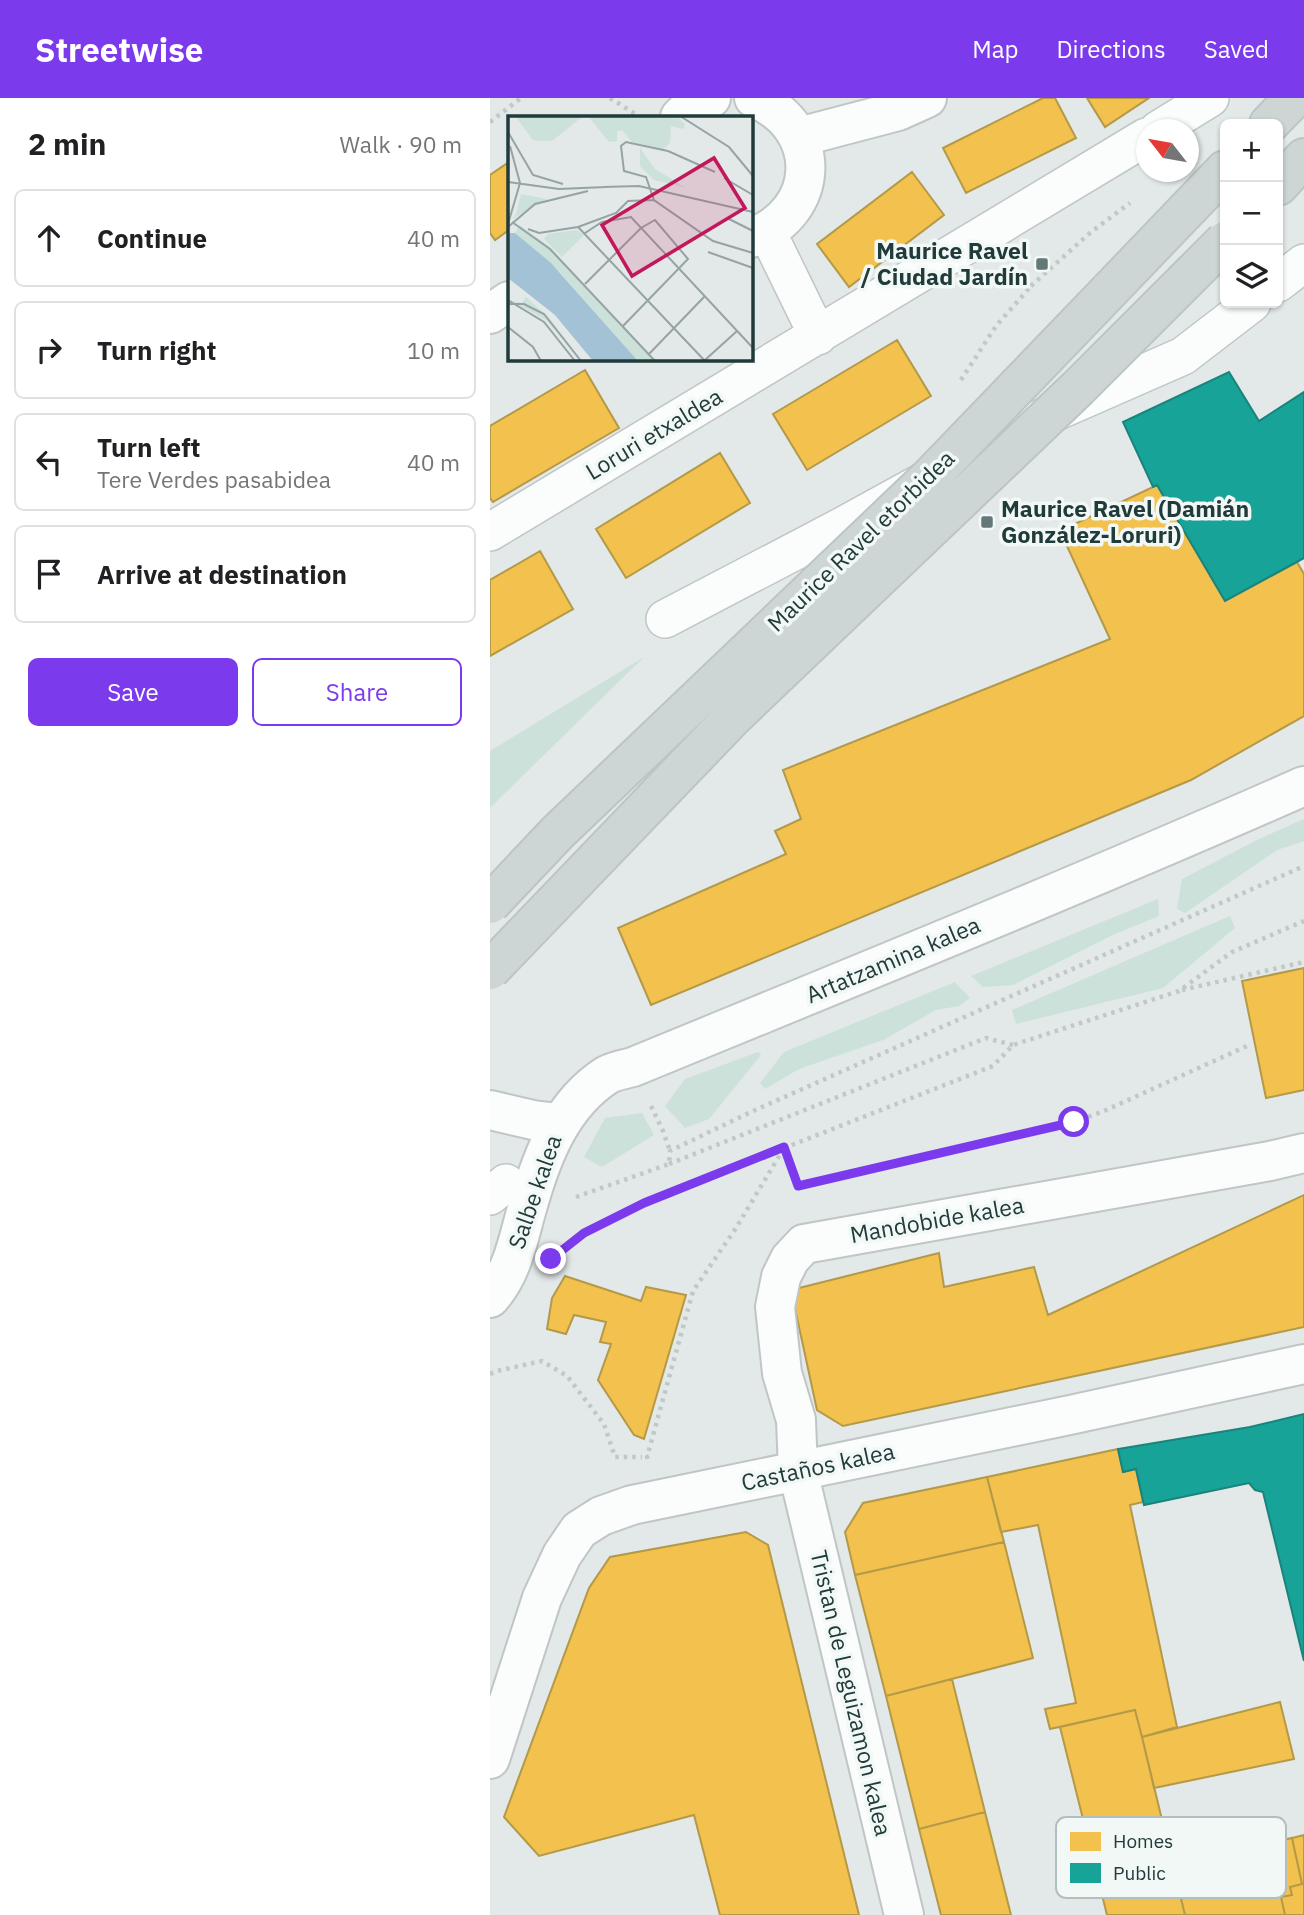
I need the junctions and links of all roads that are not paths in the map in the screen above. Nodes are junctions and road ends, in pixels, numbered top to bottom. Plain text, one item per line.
1 (711, 98) edge
2 (754, 98) edge
3 (926, 98) edge
4 (1210, 98) edge
5 (1294, 98) edge
6 (681, 116) edge
7 (1176, 119) edge
8 (1274, 119) edge
9 (799, 137) junction
10 (1136, 142) edge
11 (1304, 158) edge
12 (1220, 175) edge
13 (1282, 182) edge
14 (763, 243) edge
15 (1221, 245) edge
16 (1304, 263) edge
17 (1283, 279) edge
18 (508, 302) edge
19 (1246, 308) edge
20 (490, 314) edge
21 (818, 336) junction
22 (490, 532) edge
23 (665, 619) dead end
24 (1304, 786) edge
25 (490, 904) edge
26 (490, 970) edge
27 (490, 1110) edge
28 (559, 1123) junction
29 (1304, 1153) edge
30 (490, 1298) edge
31 (1304, 1364) edge
32 (798, 1471) junction
33 (490, 1759) edge
34 (904, 1915) edge

1 - 6 street
2 - 9 street
3 - 9 street
4 - 7 street
5 - 8 main road
9 - 14 street
10 - 21 street, Loruri etxaldea
11 - 13 main road
12 - 25 main road, Maurice Ravel etorbidea, bridge
14 - 21 street
15 - 26 main road, Maurice Ravel etorbidea, bridge
16 - 17 street
18 - 20 street
19 - 23 street
21 - 22 street, Loruri etxaldea
24 - 28 street, Artatzamina kalea
27 - 28 street
28 - 30 street, Salbe kalea
29 - 32 street, Mandobide kalea
31 - 32 street, Castaños kalea
32 - 33 street, Castaños kalea
32 - 34 street, Tristan de Leguizamon kalea

